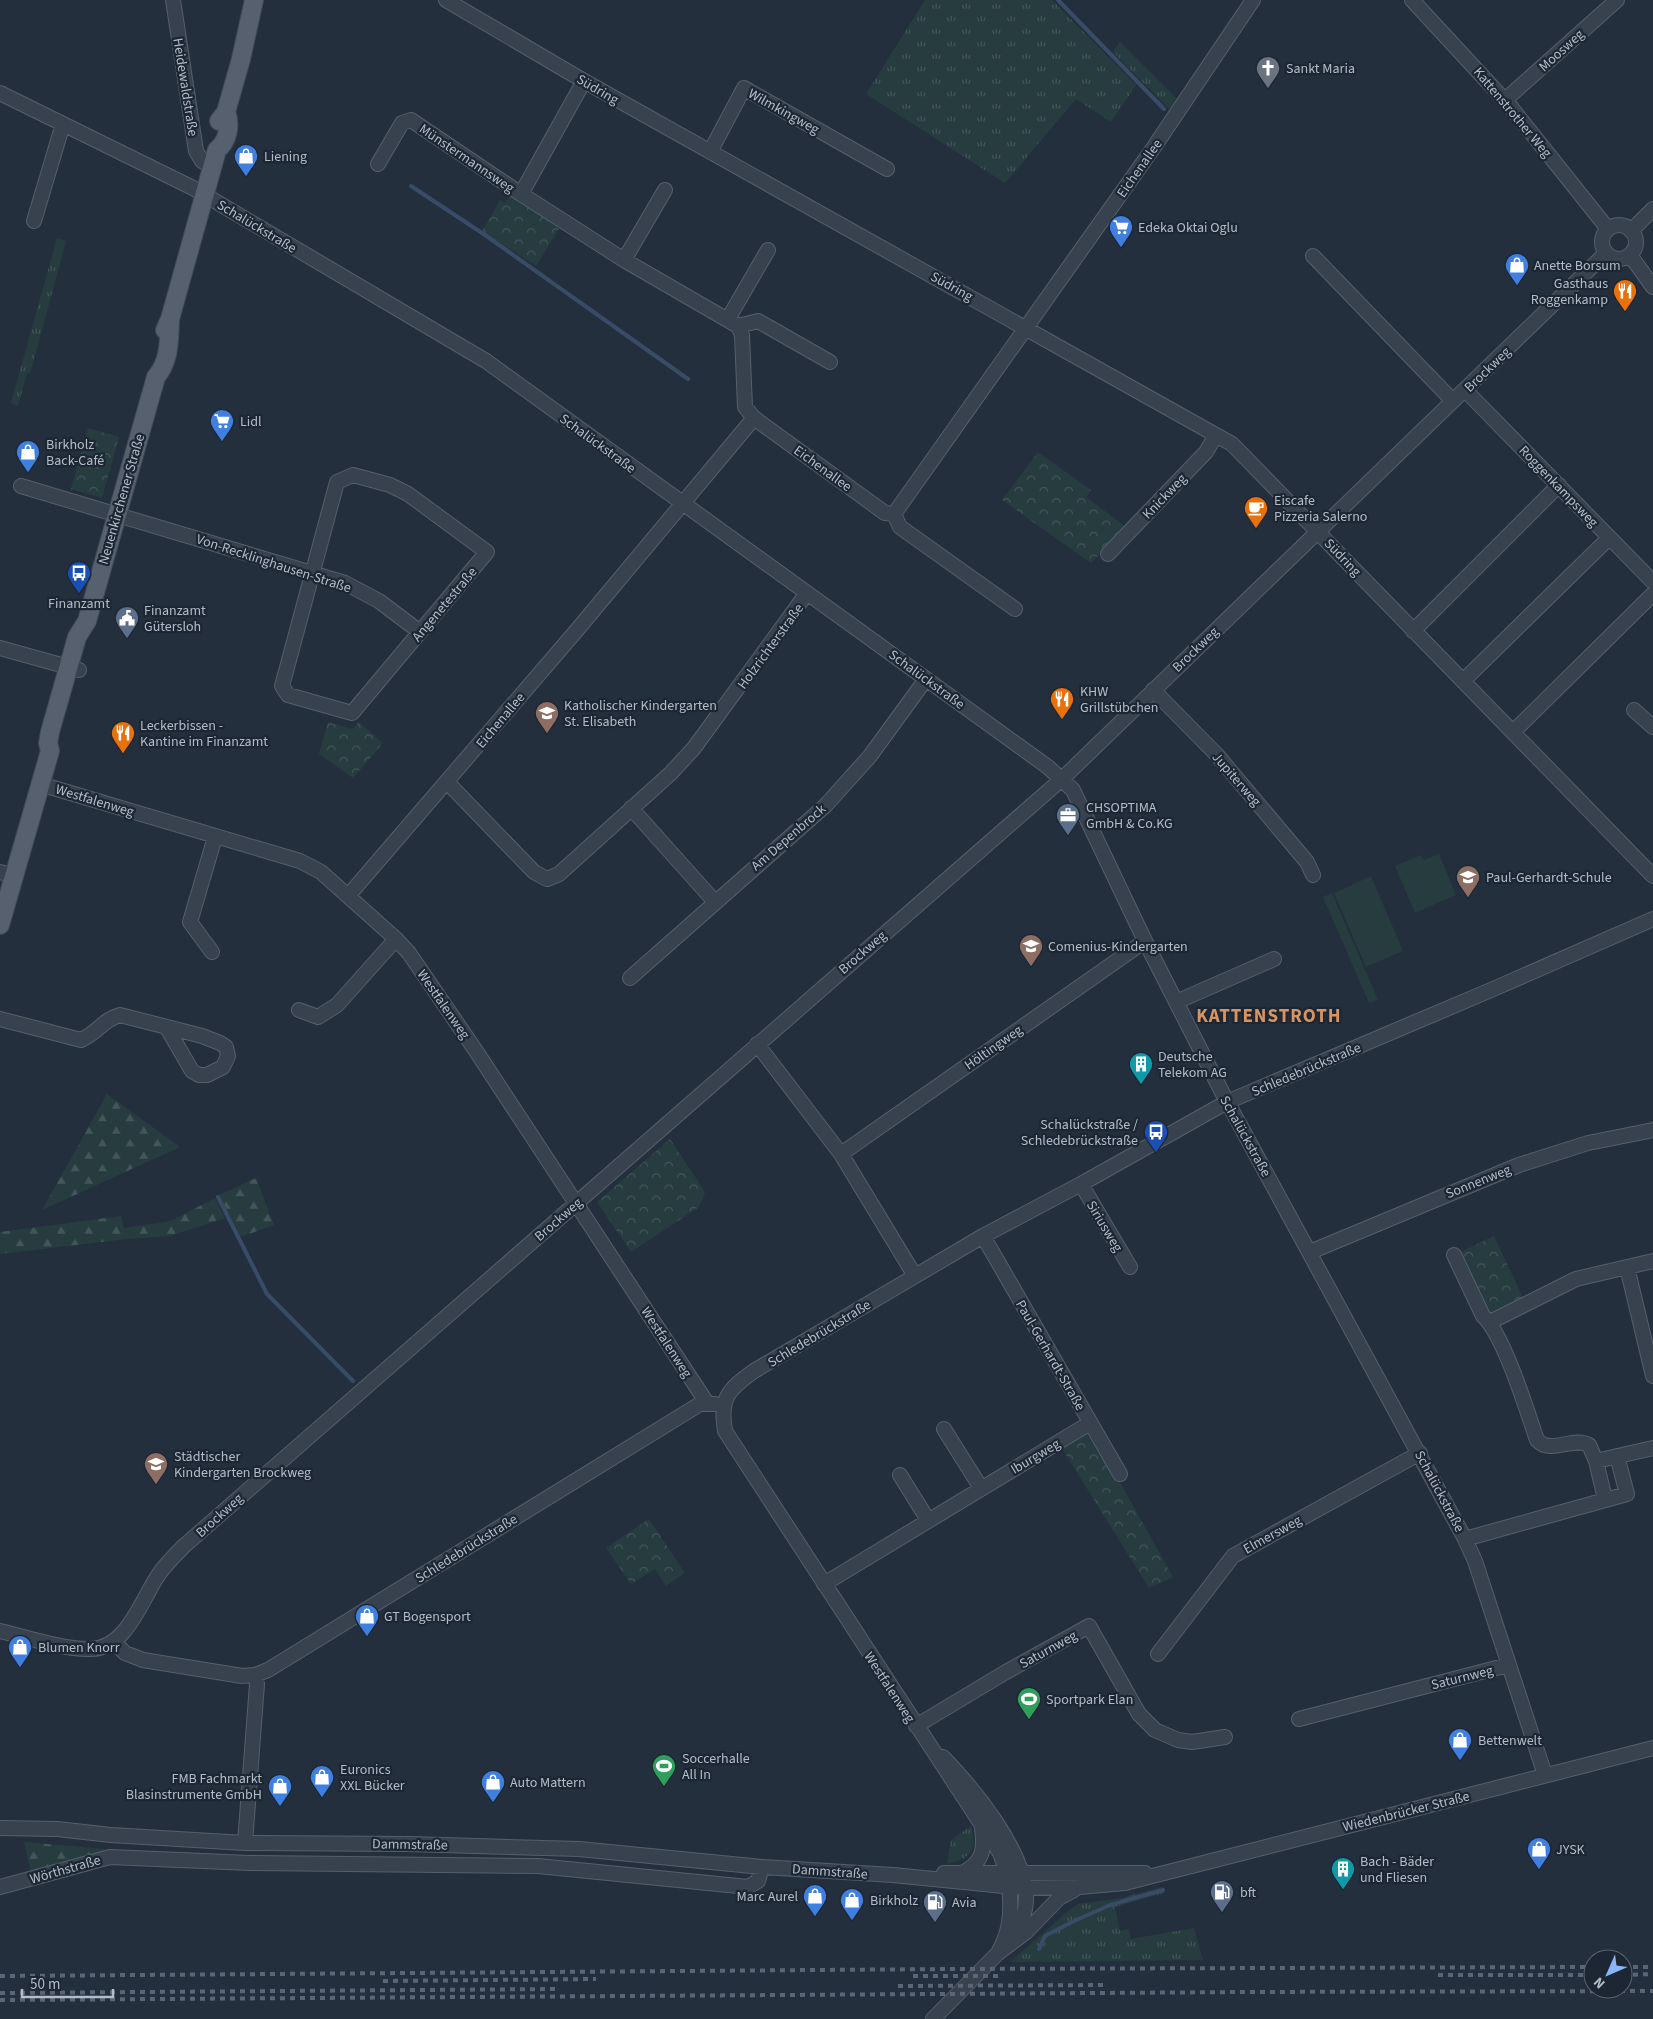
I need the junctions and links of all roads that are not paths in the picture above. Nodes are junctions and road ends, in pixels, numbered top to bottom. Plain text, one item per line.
1 (173, 0) edge
2 (254, 0) edge
3 (262, 0) edge
4 (446, 0) edge
5 (1253, 0) edge
6 (1412, 0) edge
7 (1617, 0) edge
8 (241, 59) junction
9 (584, 81) junction
10 (0, 93) edge
11 (1504, 100) junction
12 (63, 124) junction
13 (710, 152) junction
14 (378, 164) dead end
15 (212, 167) junction
16 (886, 169) dead end
17 (665, 190) dead end
18 (522, 194) junction
19 (204, 195) junction
20 (1653, 210) edge
21 (34, 221) dead end
22 (1608, 229) junction
23 (1631, 231) junction
24 (768, 250) dead end
25 (1606, 253) junction
26 (1630, 255) junction
27 (1313, 256) dead end
28 (624, 260) junction
29 (1653, 287) edge
30 (733, 322) junction
31 (1026, 328) junction
32 (830, 362) dead end
33 (1465, 390) junction
34 (1453, 401) junction
35 (754, 418) junction
36 (1216, 435) junction
37 (1559, 485) junction
38 (21, 486) dead end
39 (681, 503) junction
40 (894, 514) junction
41 (117, 515) junction
42 (1318, 531) junction
43 (1609, 538) junction
44 (1108, 554) dead end
45 (312, 573) junction
46 (1653, 582) edge
47 (808, 593) junction
48 (1653, 594) edge
49 (1015, 609) dead end
50 (1414, 630) junction
51 (420, 632) junction
52 (0, 648) edge
53 (74, 668) junction
54 (926, 678) junction
55 (1463, 681) junction
56 (1153, 690) junction
57 (1634, 710) dead end
58 (1653, 727) edge
59 (1513, 732) junction
60 (1062, 779) junction
61 (446, 782) junction
62 (40, 784) junction
63 (631, 808) junction
64 (215, 837) junction
65 (7, 873) edge
66 (1313, 874) dead end
67 (1653, 876) edge
68 (348, 896) junction
69 (715, 902) junction
70 (1653, 919) edge
71 (0, 925) edge
72 (396, 939) junction
73 (1145, 941) junction
74 (212, 952) dead end
75 (1274, 959) dead end
76 (630, 978) dead end
77 (1176, 1002) junction
78 (299, 1010) dead end
79 (0, 1019) edge
80 (167, 1028) dead end
81 (757, 1044) junction
82 (1227, 1102) junction
83 (1653, 1130) edge
84 (841, 1154) junction
85 (1081, 1184) junction
86 (576, 1204) junction
87 (983, 1236) junction
88 (1310, 1252) junction
89 (1454, 1255) dead end
90 (1653, 1261) edge
91 (1130, 1267) dead end
92 (1627, 1267) junction
93 (915, 1276) junction
94 (1490, 1322) junction
95 (1653, 1376) edge
96 (707, 1403) junction
97 (723, 1406) junction
98 (1090, 1423) junction
99 (944, 1429) dead end
100 (1653, 1448) edge
101 (1420, 1454) junction
102 (1618, 1456) junction
103 (1596, 1461) junction
104 (1120, 1474) dead end
105 (900, 1475) dead end
106 (981, 1488) junction
107 (1605, 1499) junction
108 (928, 1520) junction
109 (1465, 1539) junction
110 (824, 1584) junction
111 (0, 1631) edge
112 (114, 1642) junction
113 (1158, 1654) dead end
114 (1508, 1666) junction
115 (255, 1675) junction
116 (1299, 1719) dead end
117 (920, 1731) junction
118 (1225, 1737) dead end
119 (1653, 1748) edge
120 (1545, 1775) junction
121 (0, 1818) edge
122 (0, 1828) edge
123 (982, 1828) junction
124 (57, 1830) junction
125 (111, 1835) junction
126 (245, 1843) junction
127 (110, 1856) junction
128 (762, 1866) junction
129 (964, 1872) junction
130 (1013, 1873) junction
131 (1158, 1873) junction
132 (898, 1875) junction
133 (0, 1887) edge
134 (1009, 1887) junction
135 (1024, 1888) junction
136 (1079, 1888) junction
137 (1012, 1942) junction
138 (998, 1954) junction
139 (932, 2019) edge

1 - 15 street, Heidewaldstraße
2 - 8 main road, Neuenkirchener Straße
3 - 8 main road, Neuenkirchener Straße
4 - 9 street, Südring
5 - 31 street, Eichenallee
6 - 11 street, Kattenstrother Weg
7 - 11 street, Moosweg
8 - 15 main road, Neuenkirchener Straße
9 - 13 street, Südring
9 - 18 street, Münstermannsweg
10 - 12 street, Schalückstraße
11 - 22 street, Kattenstrother Weg
12 - 19 street, Schalückstraße
12 - 21 street
13 - 16 street, Wilmkingweg
13 - 31 street, Südring
14 - 18 street, Münstermannsweg
15 - 19 main road, Neuenkirchener Straße
17 - 28 street
18 - 28 street, Münstermannsweg
19 - 39 street, Schalückstraße
19 - 41 main road, Neuenkirchener Straße
20 - 23 street
22 - 23 street
22 - 25 street
23 - 26 street
24 - 30 street
25 - 26 street
25 - 33 street, Brockweg
26 - 29 street
27 - 34 street
28 - 30 street, Münstermannsweg
30 - 32 street
30 - 35 street
31 - 36 street, Südring
31 - 40 street, Eichenallee
33 - 34 street, Brockweg
33 - 37 street, Roggenkampsweg
34 - 42 street, Brockweg
35 - 39 street, Eichenallee
35 - 40 street, Eichenallee
36 - 42 street, Südring
36 - 44 street, Knickweg
37 - 43 street, Roggenkampsweg
37 - 50 street
38 - 41 street, Von-Recklinghausen-Straße
39 - 47 street, Schalückstraße
39 - 61 street, Eichenallee
40 - 49 street
41 - 45 street, Von-Recklinghausen-Straße
41 - 53 main road, Neuenkirchener Straße
42 - 50 street, Südring
42 - 56 street, Brockweg
43 - 46 street, Roggenkampsweg
43 - 55 street
45 - 51 street, Von-Recklinghausen-Straße
45 - 51 street, Angenetestraße
45 - 51 street, Angenetestraße
47 - 54 street, Schalückstraße
47 - 63 street, Holzrichterstraße
48 - 59 street
50 - 55 street, Südring
52 - 53 street
53 - 62 main road, Neuenkirchener Straße
54 - 60 street, Schalückstraße
54 - 69 street, Am Depenbrock
55 - 59 street, Südring
56 - 60 street, Brockweg
56 - 66 street, Jupiterweg
57 - 58 street
59 - 67 street, Südring
60 - 73 street, Schalückstraße
60 - 81 street, Brockweg
61 - 63 street, Holzrichterstraße
61 - 68 street, Eichenallee
62 - 64 street, Westfalenweg
62 - 65 main road, Neuenkirchener Straße
63 - 69 street
64 - 68 street, Westfalenweg
64 - 74 street
65 - 71 main road, Neuenkirchener Straße
68 - 72 street, Westfalenweg
69 - 76 street, Am Depenbrock
70 - 82 street, Schledebrückstraße
72 - 78 street
72 - 86 street, Westfalenweg
73 - 77 street, Schalückstraße
73 - 84 street, Höltingweg
75 - 77 street
77 - 82 street, Schalückstraße
79 - 80 street
81 - 84 street
81 - 86 street, Brockweg
82 - 85 street, Schledebrückstraße
82 - 88 street, Schalückstraße
83 - 88 street, Sonnenweg
84 - 93 street
85 - 87 street, Schledebrückstraße
85 - 91 street, Siriusweg
86 - 96 street, Westfalenweg
86 - 112 street, Brockweg
87 - 93 street, Schledebrückstraße
87 - 98 street, Paul-Gerhardt-Straße
88 - 101 street, Schalückstraße
89 - 94 street
90 - 92 street
92 - 94 street
92 - 95 street
93 - 97 street, Schledebrückstraße
94 - 103 street
96 - 97 street
96 - 115 street, Schledebrückstraße
97 - 110 street, Westfalenweg
98 - 104 street, Paul-Gerhardt-Straße
98 - 106 street, Iburgweg
99 - 106 street
100 - 102 street
101 - 109 street, Schalückstraße
101 - 113 street, Elmersweg
102 - 103 street
102 - 107 street, Schalückstraße
103 - 107 street
105 - 108 street
106 - 108 street, Iburgweg
107 - 109 street, Schalückstraße
108 - 110 street, Iburgweg
109 - 114 street, Schalückstraße
110 - 117 street, Westfalenweg
111 - 112 street
112 - 115 street, Schledebrückstraße
114 - 116 street, Saturnweg
114 - 120 street, Schalückstraße
115 - 126 street
117 - 118 street, Saturnweg
117 - 123 street, Westfalenweg
117 - 130 street, Westfalenweg
119 - 120 street, Wiedenbrücker Straße
120 - 131 street, Wiedenbrücker Straße
121 - 124 street, Dammstraße
122 - 124 street, Dammstraße
123 - 129 street
123 - 130 street, Westfalenweg
124 - 125 street, Dammstraße
125 - 126 street, Dammstraße
125 - 127 street, Wörthstraße
126 - 128 street, Dammstraße
127 - 128 street, Dammstraße
127 - 133 street, Wörthstraße
128 - 132 street, Dammstraße
129 - 130 street, Dammstraße
129 - 132 street, Dammstraße
130 - 131 street, Wiedenbrücker Straße
130 - 134 street, Westfalenweg
130 - 135 street, Westfalenweg
131 - 136 street, Wiedenbrücker Straße
132 - 134 street, Dammstraße
134 - 135 street, Wiedenbrücker Straße
134 - 138 street, Westfalenweg
135 - 136 street, Wiedenbrücker Straße
135 - 137 street, Westfalenweg
136 - 137 street
137 - 138 street
138 - 139 street

